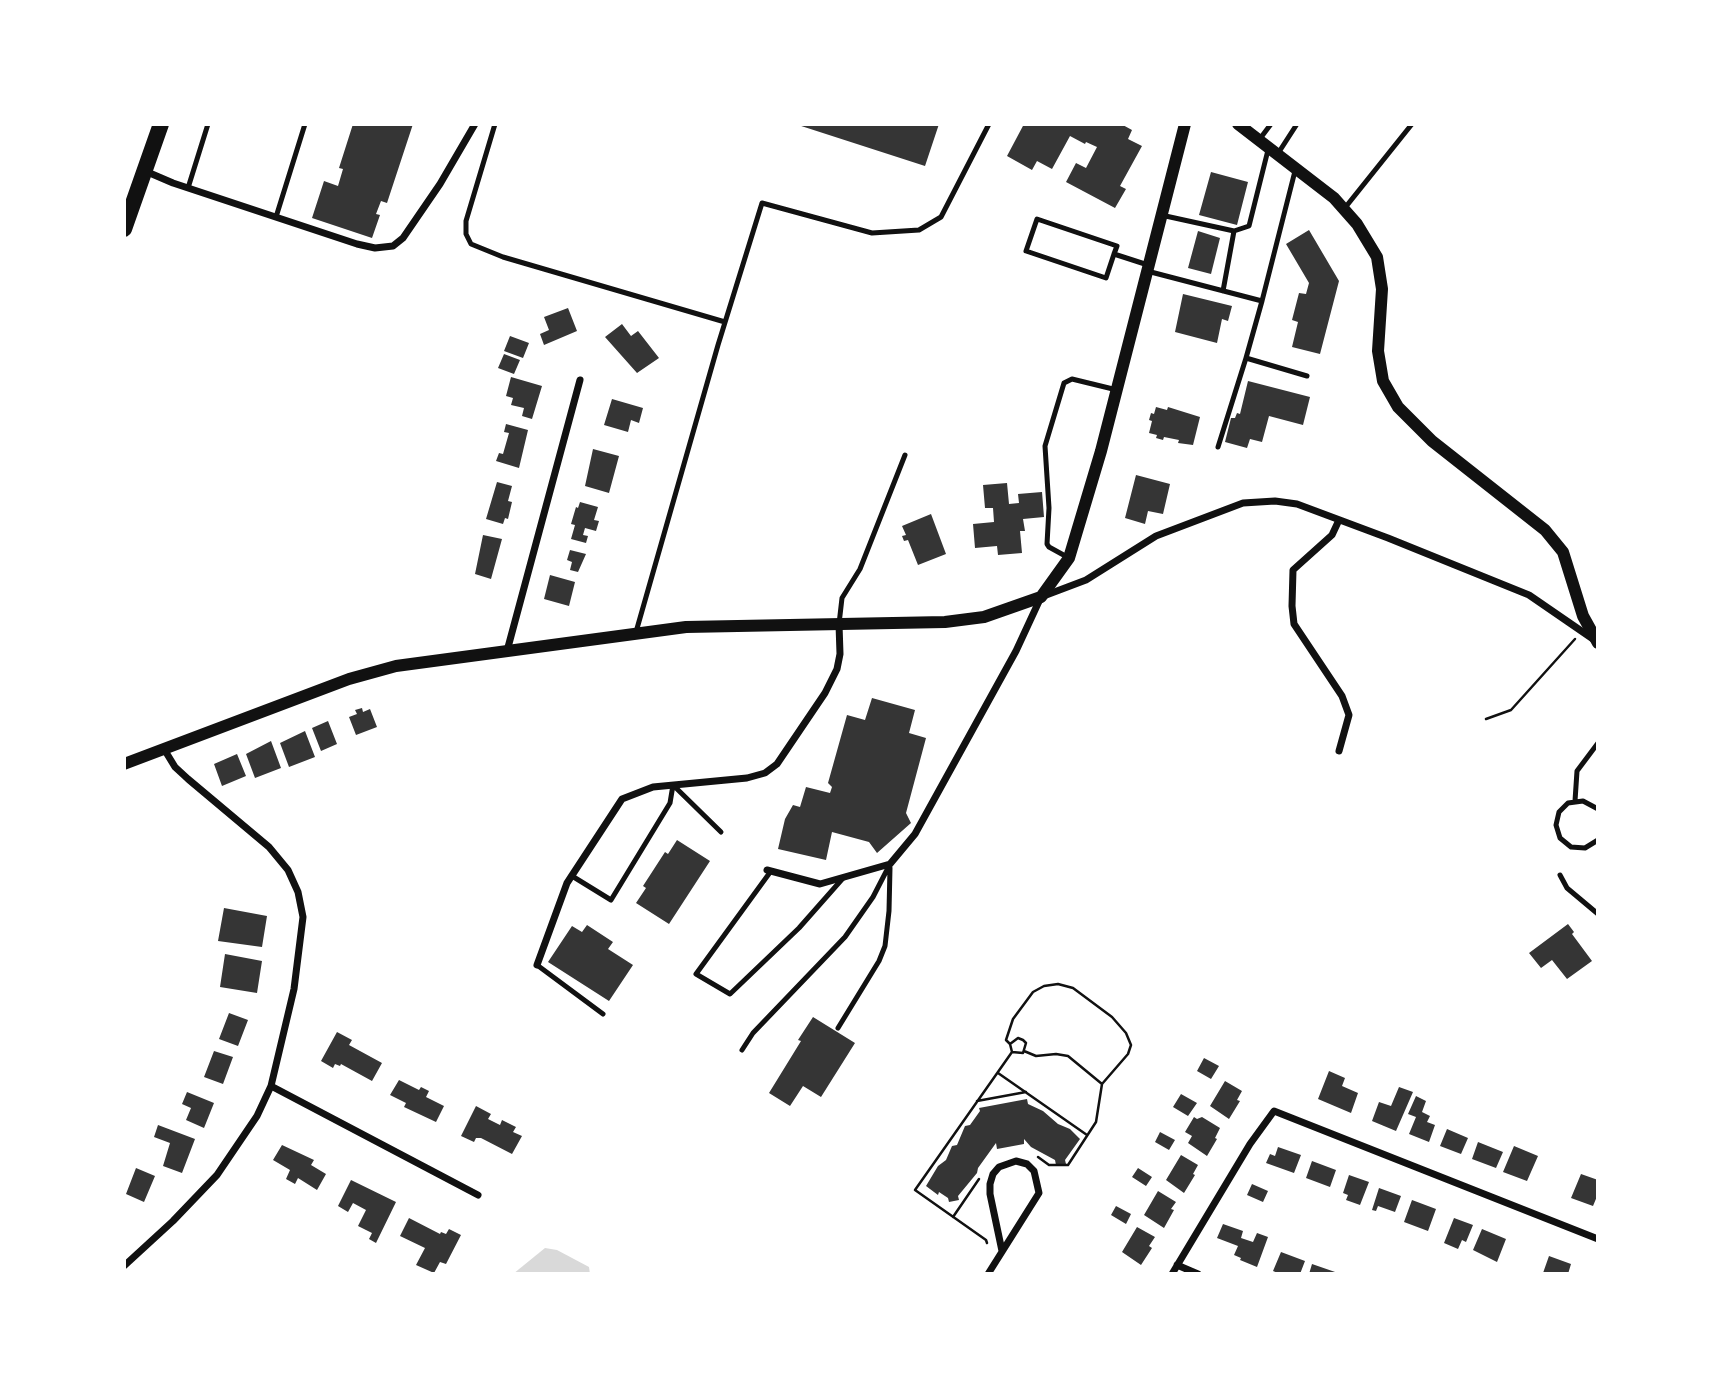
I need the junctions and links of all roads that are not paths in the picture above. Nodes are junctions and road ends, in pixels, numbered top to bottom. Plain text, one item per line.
1 (161, 124) edge
2 (208, 124) edge
3 (305, 124) edge
4 (475, 124) edge
5 (495, 124) edge
6 (989, 124) edge
7 (1185, 124) edge
8 (1238, 124) edge
9 (1271, 124) edge
10 (1297, 124) edge
11 (1412, 124) edge
12 (1268, 148) junction
13 (1295, 168) junction
14 (145, 171) junction
15 (188, 188) junction
16 (1344, 210) junction
17 (1161, 215) junction
18 (276, 217) junction
19 (124, 229) edge
20 (1234, 231) junction
21 (1114, 254) junction
22 (1148, 268) junction
23 (1223, 291) junction
24 (1262, 301) junction
25 (725, 322) junction
26 (1246, 358) junction
27 (1307, 376) dead end
28 (580, 380) dead end
29 (1116, 390) junction
30 (1218, 447) dead end
31 (905, 455) dead end
32 (1339, 520) junction
33 (1069, 558) junction
34 (1041, 597) junction
35 (839, 624) junction
36 (635, 634) junction
37 (1596, 641) edge
38 (507, 651) junction
39 (1598, 743) edge
40 (164, 750) junction
41 (1339, 751) dead end
42 (124, 764) edge
43 (673, 785) junction
44 (1575, 801) junction
45 (1598, 809) edge
46 (722, 832) dead end
47 (1598, 840) edge
48 (890, 864) junction
49 (769, 870) joint
50 (1560, 875) dead end
51 (572, 876) junction
52 (844, 877) junction
53 (1598, 914) edge
54 (537, 965) joint
55 (603, 1014) dead end
56 (838, 1028) dead end
57 (742, 1050) dead end
58 (271, 1086) junction
59 (478, 1195) dead end
60 (1598, 1238) edge
61 (1002, 1251) junction
62 (1177, 1265) junction
63 (124, 1266) edge
64 (988, 1274) edge
65 (1172, 1274) edge
66 (1198, 1274) edge

1 - 14 highway
2 - 15 lane
3 - 18 lane
4 - 18 street
5 - 25 lane
6 - 25 lane
7 - 17 street
8 - 12 street
9 - 12 lane
10 - 12 lane
11 - 16 lane
12 - 13 street
12 - 20 lane
13 - 16 street
13 - 24 lane
14 - 15 street
14 - 19 highway
15 - 18 street
16 - 37 street
17 - 20 lane
17 - 22 street
20 - 23 lane
21 - 21 lane
21 - 22 lane
22 - 23 lane
22 - 29 street
23 - 24 lane
24 - 26 lane
25 - 36 lane
26 - 27 lane
26 - 30 lane
28 - 38 street
29 - 33 street
29 - 33 lane
31 - 35 lane
32 - 34 street
32 - 37 street
32 - 41 street
33 - 34 street
34 - 35 street
34 - 48 street
35 - 36 street
35 - 43 street
36 - 38 street
38 - 40 street
39 - 44 lane
40 - 42 street
40 - 58 street
43 - 46 lane
43 - 51 street
43 - 51 lane
44 - 45 lane
44 - 47 lane
48 - 52 street
48 - 56 lane
48 - 57 lane
49 - 52 street
49 - 52 lane
50 - 53 lane
51 - 54 street
54 - 55 lane
58 - 59 street
58 - 63 street
60 - 62 street
61 - 61 street
61 - 64 street
62 - 65 street
62 - 66 street

